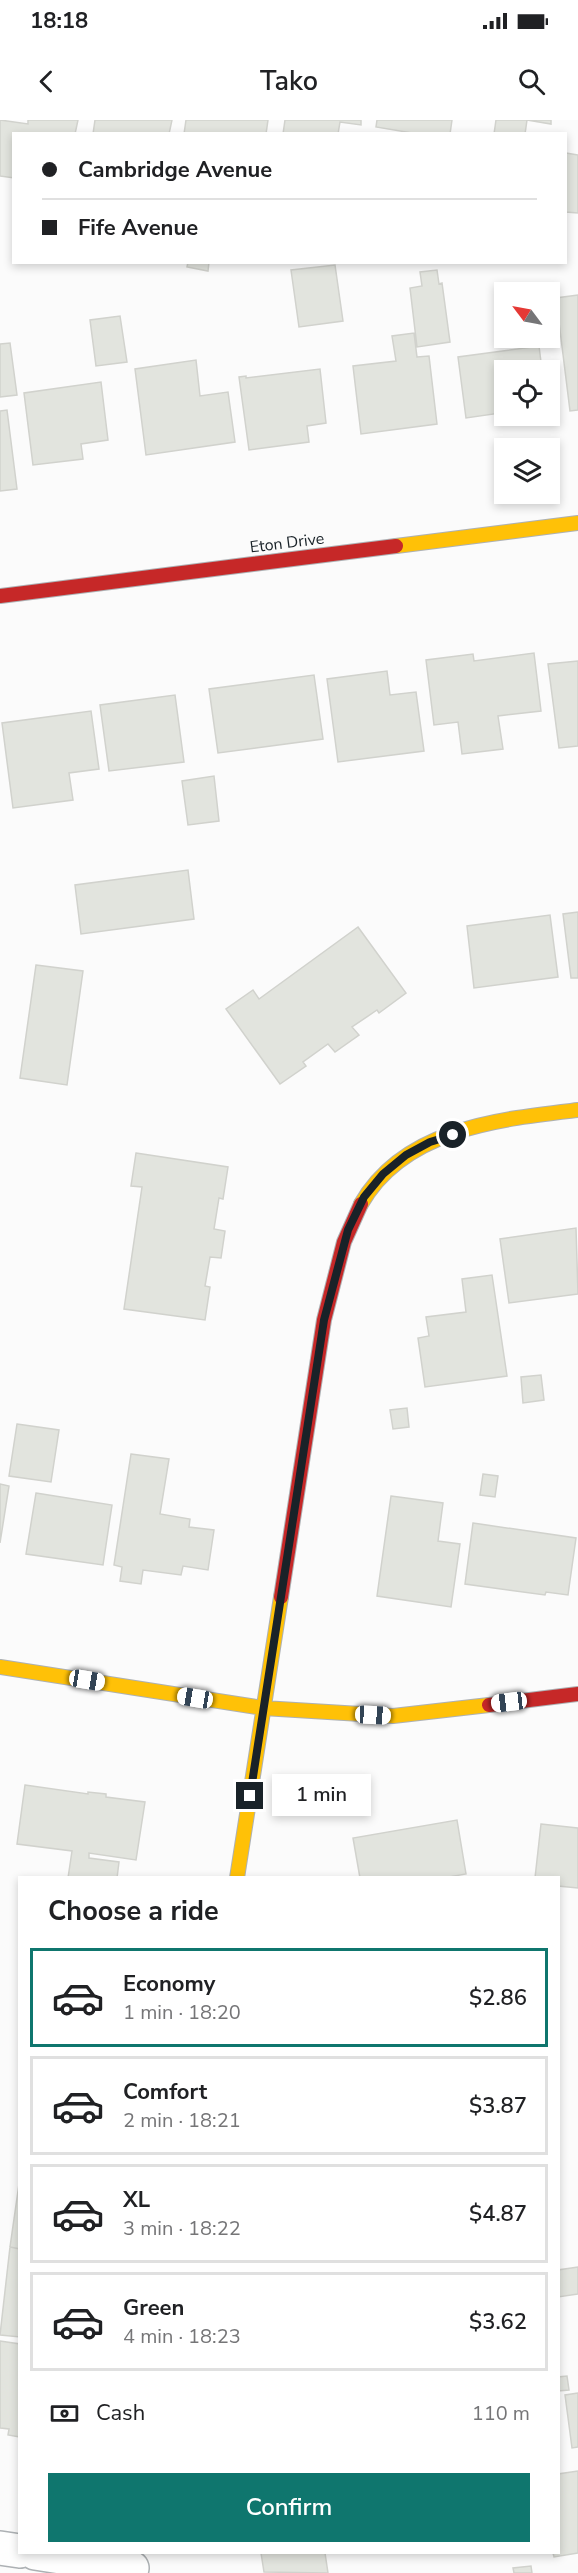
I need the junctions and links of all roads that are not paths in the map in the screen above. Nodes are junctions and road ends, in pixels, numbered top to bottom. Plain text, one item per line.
1 (578, 523) edge
2 (0, 596) edge
3 (578, 1110) edge
4 (0, 1667) edge
5 (578, 1694) edge
6 (263, 1708) junction
7 (237, 1876) edge
8 (0, 2548) edge
9 (18, 2551) edge
10 (43, 2554) edge
11 (133, 2565) edge

1 - 2 street, Eton Drive
3 - 6 street
4 - 6 street
5 - 6 street
6 - 7 street
8 - 9 street
10 - 11 street

